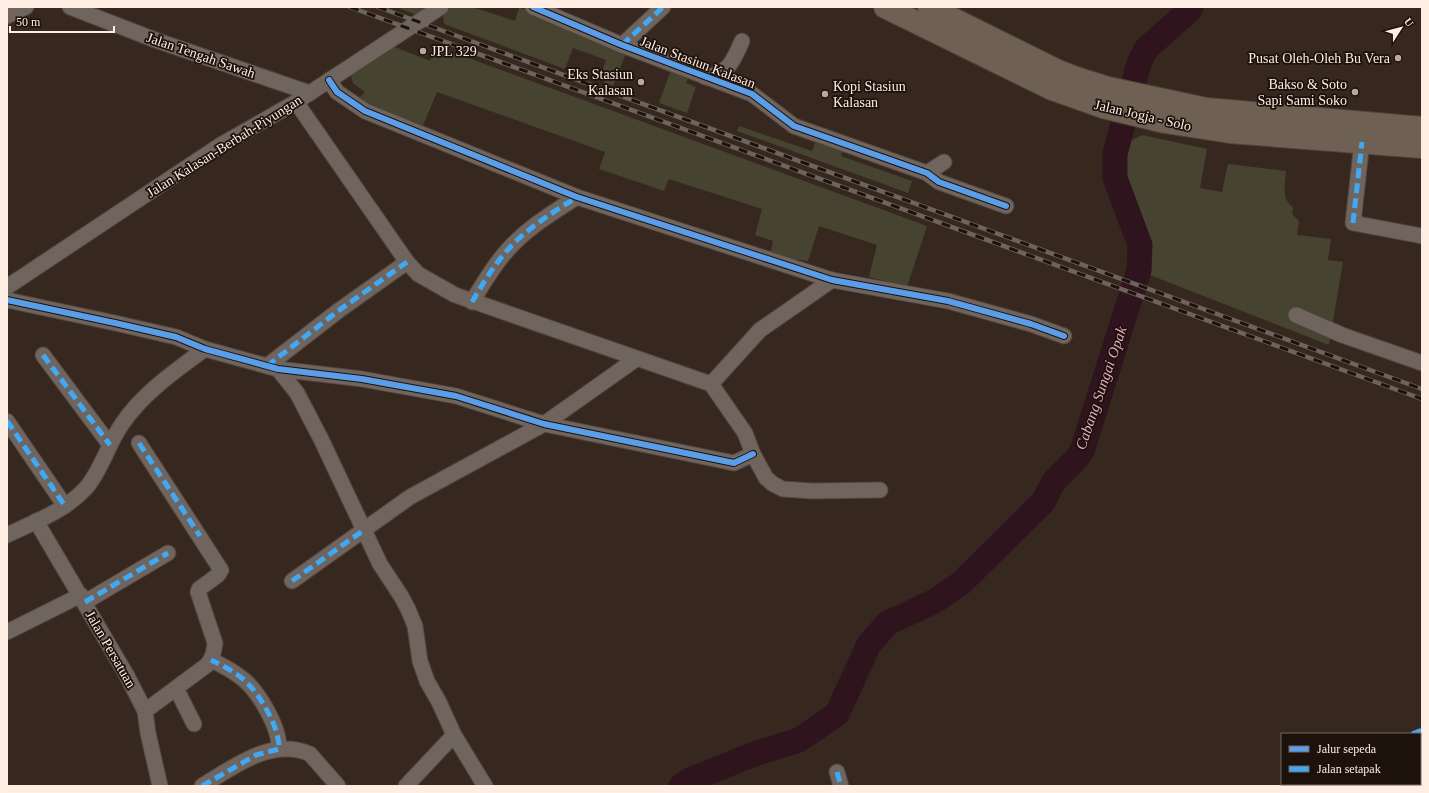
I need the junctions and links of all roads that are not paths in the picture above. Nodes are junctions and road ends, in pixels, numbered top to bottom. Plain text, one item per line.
1 (26, 7) edge
2 (70, 7) edge
3 (441, 7) edge
4 (533, 7) edge
5 (663, 7) edge
6 (884, 7) edge
7 (929, 7) edge
8 (7, 16) edge
9 (742, 41) dead end
10 (622, 45) junction
11 (705, 77) junction
12 (329, 80) junction
13 (310, 93) junction
14 (1106, 98) junction
15 (296, 102) junction
16 (1166, 112) junction
17 (1422, 128) edge
18 (1362, 142) junction
19 (1422, 147) edge
20 (944, 162) dead end
21 (927, 173) junction
22 (577, 197) junction
23 (1006, 206) dead end
24 (1422, 236) edge
25 (407, 262) junction
26 (832, 280) junction
27 (7, 286) edge
28 (7, 300) edge
29 (472, 302) junction
30 (1296, 316) dead end
31 (1064, 336) dead end
32 (205, 349) junction
33 (43, 355) dead end
34 (636, 359) junction
35 (1422, 363) edge
36 (274, 364) junction
37 (712, 384) junction
38 (7, 421) edge
39 (544, 424) junction
40 (139, 443) dead end
41 (110, 445) junction
42 (753, 454) junction
43 (880, 490) dead end
44 (65, 506) junction
45 (36, 521) junction
46 (364, 530) junction
47 (7, 535) edge
48 (168, 554) dead end
49 (292, 581) dead end
50 (83, 599) junction
51 (7, 632) edge
52 (211, 660) junction
53 (176, 688) junction
54 (145, 711) junction
55 (194, 724) dead end
56 (454, 735) junction
57 (279, 749) junction
58 (160, 786) edge
59 (202, 786) edge
60 (338, 786) edge
61 (406, 786) edge
62 (485, 786) edge

1 - 8 street
2 - 13 street, Jalan Tengah Sawah
3 - 12 street, Jalan Kalasan-Berbah-Piyungan
4 - 10 street, Jalan Stasiun Kalasan
5 - 10 street
6 - 14 highway, Jalan Jogja - Solo
7 - 14 highway, Jalan Jogja - Solo
9 - 11 street
10 - 11 street, Jalan Stasiun Kalasan
11 - 21 street, Jalan Stasiun Kalasan
12 - 13 street, Jalan Kalasan-Berbah-Piyungan
12 - 22 street
13 - 15 street, Jalan Kalasan-Berbah-Piyungan
14 - 16 highway, Jalan Jogja - Solo
15 - 25 street
15 - 27 street, Jalan Kalasan-Berbah-Piyungan
16 - 17 highway, Jalan Jogja - Solo
16 - 18 highway, Jalan Jogja - Solo
18 - 19 highway, Jalan Jogja - Solo
18 - 24 street
20 - 21 street
21 - 23 street, Jalan Stasiun Kalasan
22 - 26 street
22 - 29 street
25 - 29 street
25 - 36 street
26 - 31 street
26 - 37 street
28 - 32 street
29 - 34 street
30 - 35 street
32 - 36 street
32 - 41 street
33 - 41 street
34 - 37 street
34 - 39 street
36 - 39 street
36 - 46 street
37 - 42 street
38 - 44 street
39 - 42 street
39 - 46 street
40 - 52 street
41 - 44 street
42 - 43 street
44 - 45 street
45 - 47 street
45 - 50 street, Jalan Persatuan
46 - 49 street
46 - 56 street
48 - 50 street
50 - 51 street
50 - 54 street, Jalan Persatuan
52 - 53 street
52 - 57 street
53 - 54 street
53 - 55 street
54 - 58 street, Jalan Persatuan
56 - 61 street
56 - 62 street
57 - 59 street
57 - 60 street

